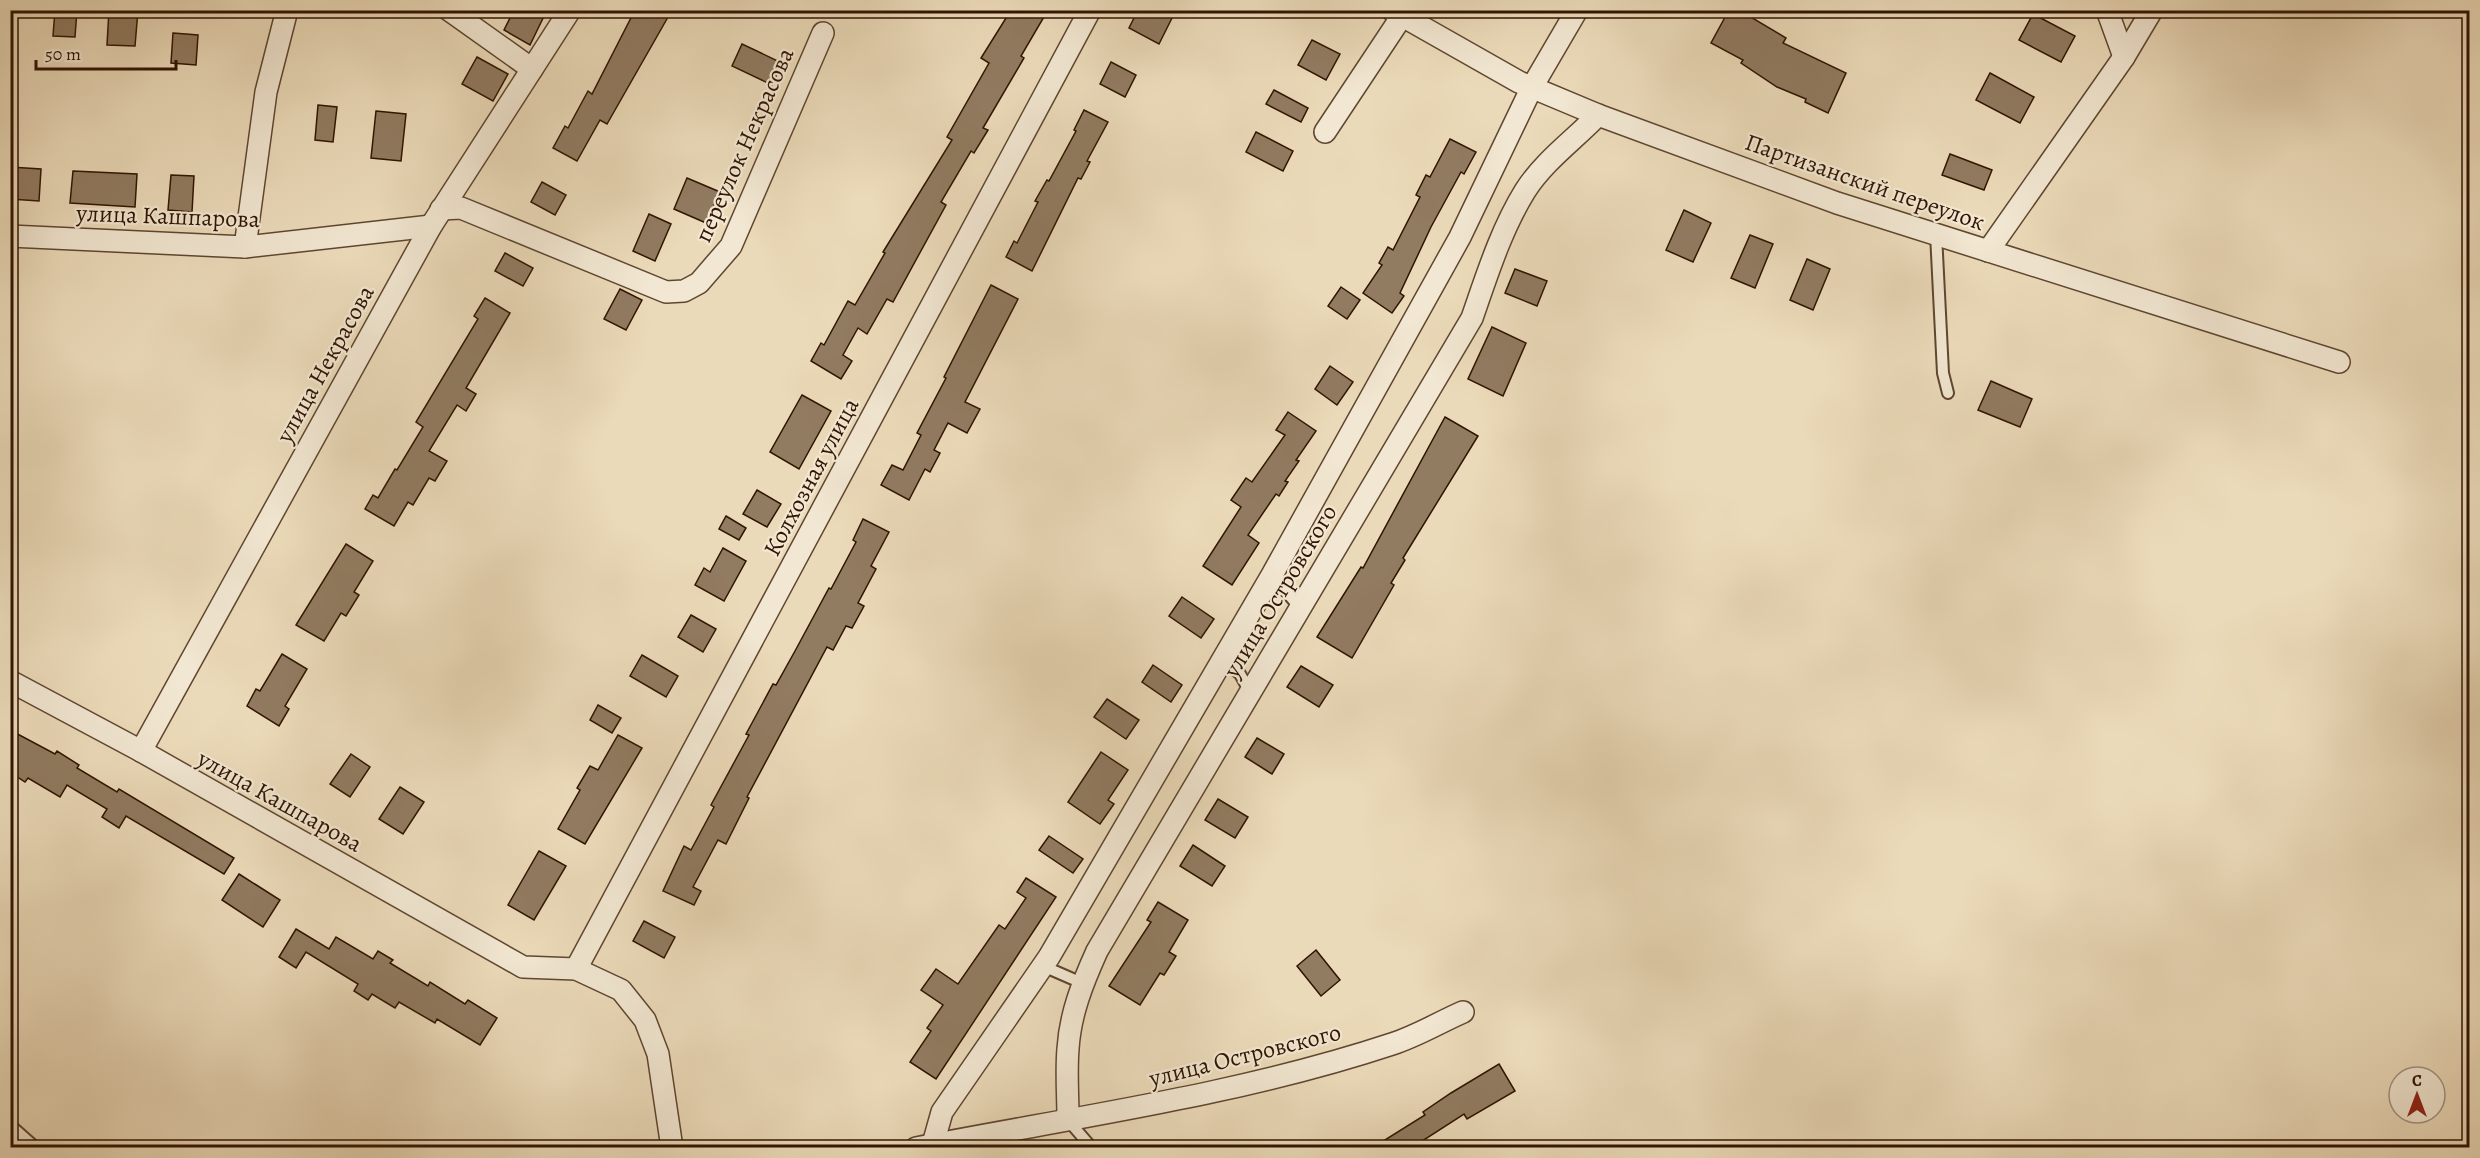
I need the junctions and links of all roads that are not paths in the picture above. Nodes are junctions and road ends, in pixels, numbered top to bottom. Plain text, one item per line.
1 (287, 10) edge
2 (449, 10) edge
3 (570, 10) edge
4 (1090, 10) edge
5 (1577, 10) edge
6 (2107, 10) edge
7 (2152, 10) edge
8 (1397, 13) edge
9 (822, 33) dead end
10 (2124, 57) junction
11 (532, 69) junction
12 (1532, 87) junction
13 (1598, 115) junction
14 (1325, 132) dead end
15 (436, 217) junction
16 (1936, 234) junction
17 (10, 236) edge
18 (245, 247) junction
19 (1988, 251) junction
20 (2339, 362) dead end
21 (1948, 393) dead end
22 (1272, 575) junction
23 (1300, 608) junction
24 (1223, 660) junction
25 (10, 681) edge
26 (1250, 692) junction
27 (141, 751) junction
28 (1043, 966) junction
29 (576, 969) junction
30 (1082, 983) junction
31 (1463, 1012) dead end
32 (1067, 1119) junction
33 (10, 1125) edge
34 (1003, 1140) edge
35 (925, 1146) edge
36 (36, 1148) edge
37 (672, 1148) edge
38 (1092, 1148) edge

1 - 18 street
2 - 11 street
3 - 11 street, улица Некрасова
4 - 29 street, Колхозная улица
5 - 12 street
6 - 10 street
7 - 10 street
8 - 12 street, Партизанский переулок
8 - 14 street
9 - 15 street, переулок Некрасова
10 - 19 street
11 - 15 street, улица Некрасова
12 - 13 street, Партизанский переулок
12 - 22 street
13 - 16 street, Партизанский переулок
13 - 23 street, улица Островского
15 - 18 street, улица Кашпарова
15 - 27 street, улица Некрасова
16 - 19 street, Партизанский переулок
16 - 21 lane
17 - 18 street, улица Кашпарова
19 - 20 street, Партизанский переулок
22 - 23 lane
22 - 24 street
23 - 26 street, улица Островского
24 - 26 lane
24 - 28 street
25 - 27 street, улица Кашпарова
26 - 30 street, улица Островского
27 - 29 street, улица Кашпарова
28 - 30 lane
28 - 35 street
29 - 37 street
30 - 32 street, улица Островского
31 - 32 street, улица Островского
32 - 34 street, улица Островского
32 - 38 lane
33 - 36 lane
34 - 35 street, улица Островского

